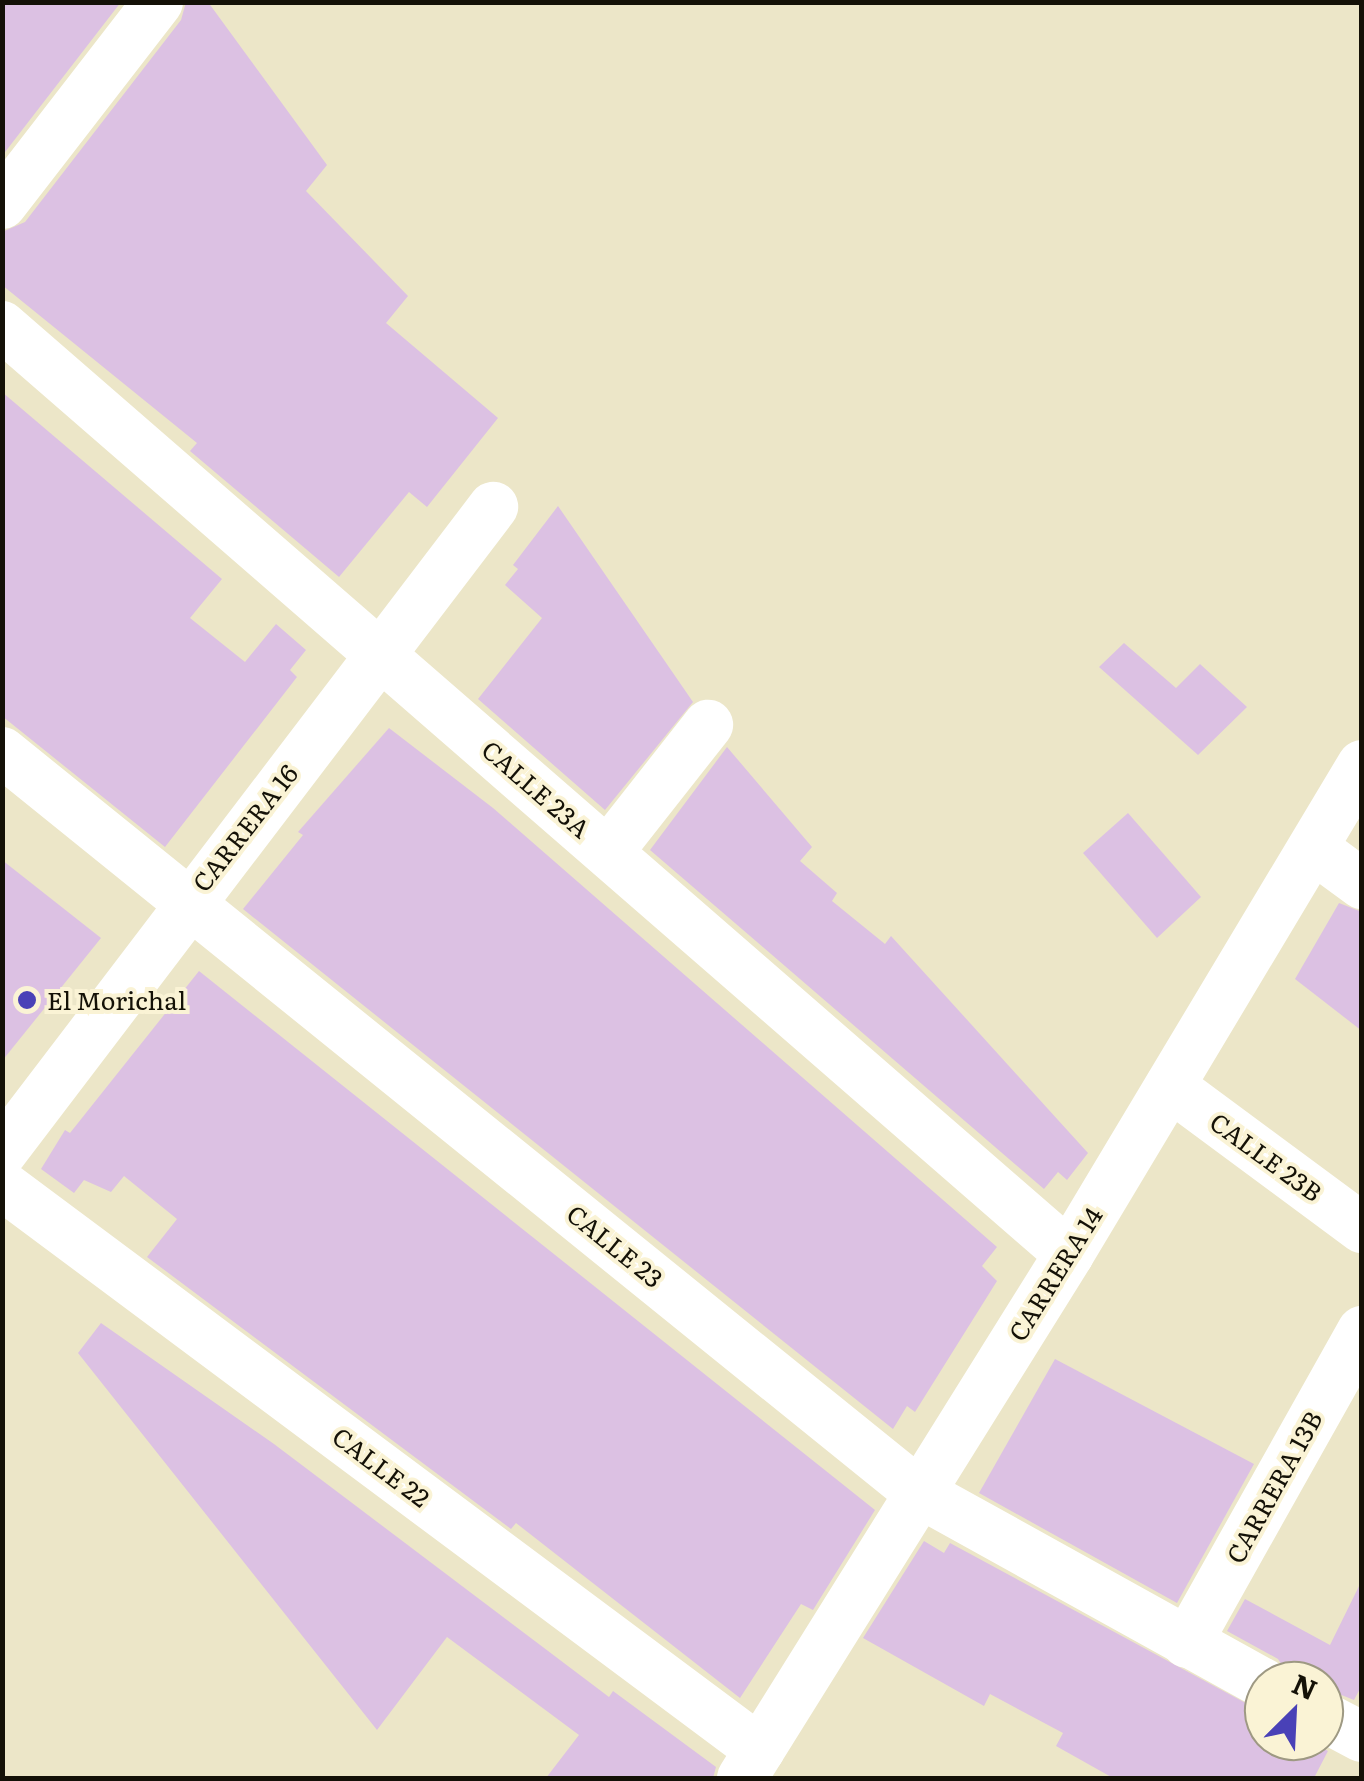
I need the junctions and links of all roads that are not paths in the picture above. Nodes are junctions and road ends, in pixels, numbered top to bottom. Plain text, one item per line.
1 (158, 2) edge
2 (2, 204) edge
3 (2, 326) edge
4 (492, 507) dead end
5 (381, 653) junction
6 (708, 725) dead end
7 (2, 752) edge
8 (1362, 766) edge
9 (1313, 848) junction
10 (608, 852) junction
11 (1362, 884) edge
12 (190, 900) junction
13 (1170, 1086) junction
14 (2, 1152) edge
15 (2, 1185) edge
16 (1362, 1228) edge
17 (1068, 1254) junction
18 (1362, 1332) edge
19 (918, 1492) junction
20 (1188, 1643) junction
21 (1244, 1673) edge
22 (751, 1764) edge

1 - 2 street
3 - 5 street, CALLE 23A
4 - 5 street, CARRERA 16
5 - 10 street, CALLE 23A
5 - 12 street, CARRERA 16
6 - 10 street
7 - 12 street, CALLE 23
8 - 9 street, CARRERA 14
9 - 11 street
9 - 13 street, CARRERA 14
10 - 17 street, CALLE 23A
12 - 14 street, CARRERA 16
12 - 19 street, CALLE 23
13 - 16 street, CALLE 23B
13 - 17 street, CARRERA 14
15 - 22 street, CALLE 22
17 - 19 street, CARRERA 14
18 - 20 street, CARRERA 13B
19 - 20 street, CALLE 23
19 - 22 street, CARRERA 14
20 - 21 street, CALLE 23

